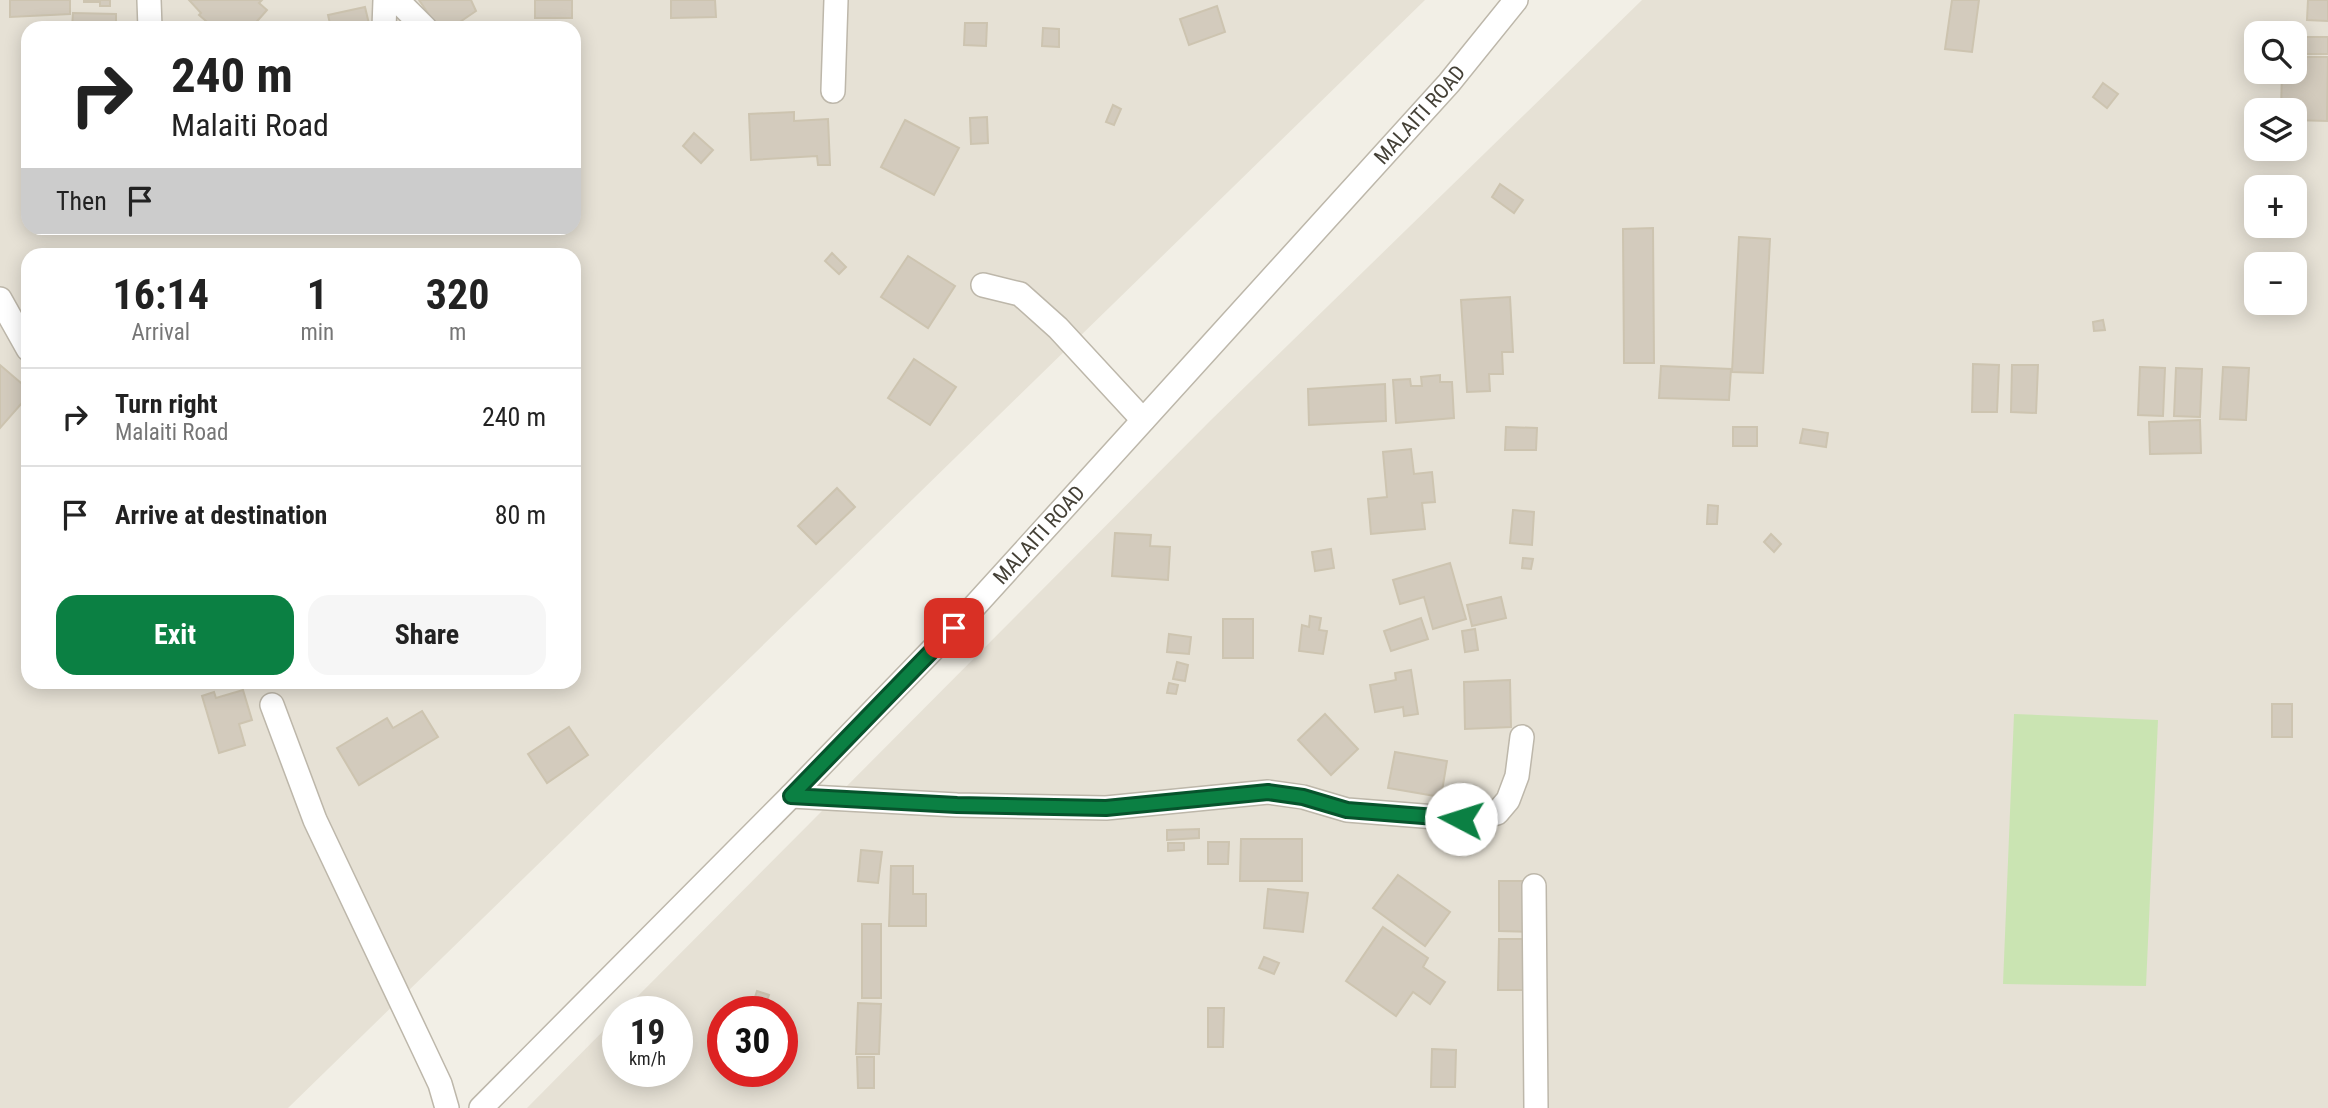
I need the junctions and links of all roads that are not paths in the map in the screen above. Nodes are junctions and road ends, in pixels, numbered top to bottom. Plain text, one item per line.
1 (149, 0) edge
2 (386, 0) edge
3 (397, 0) edge
4 (836, 0) edge
5 (1516, 0) edge
6 (150, 21) edge
7 (384, 21) edge
8 (418, 21) edge
9 (833, 91) dead end
10 (983, 285) dead end
11 (0, 299) edge
12 (21, 336) edge
13 (1143, 420) junction
14 (271, 705) dead end
15 (1522, 737) dead end
16 (791, 796) junction
17 (1534, 886) dead end
18 (447, 1108) edge
19 (481, 1108) edge
20 (1536, 1108) edge

1 - 6 street
2 - 7 street
3 - 8 street
4 - 9 street
5 - 13 street, MALAITI ROAD
10 - 13 street
11 - 12 street
13 - 16 street, MALAITI ROAD
14 - 18 street
15 - 16 street
16 - 19 street, MALAITI ROAD
17 - 20 street

